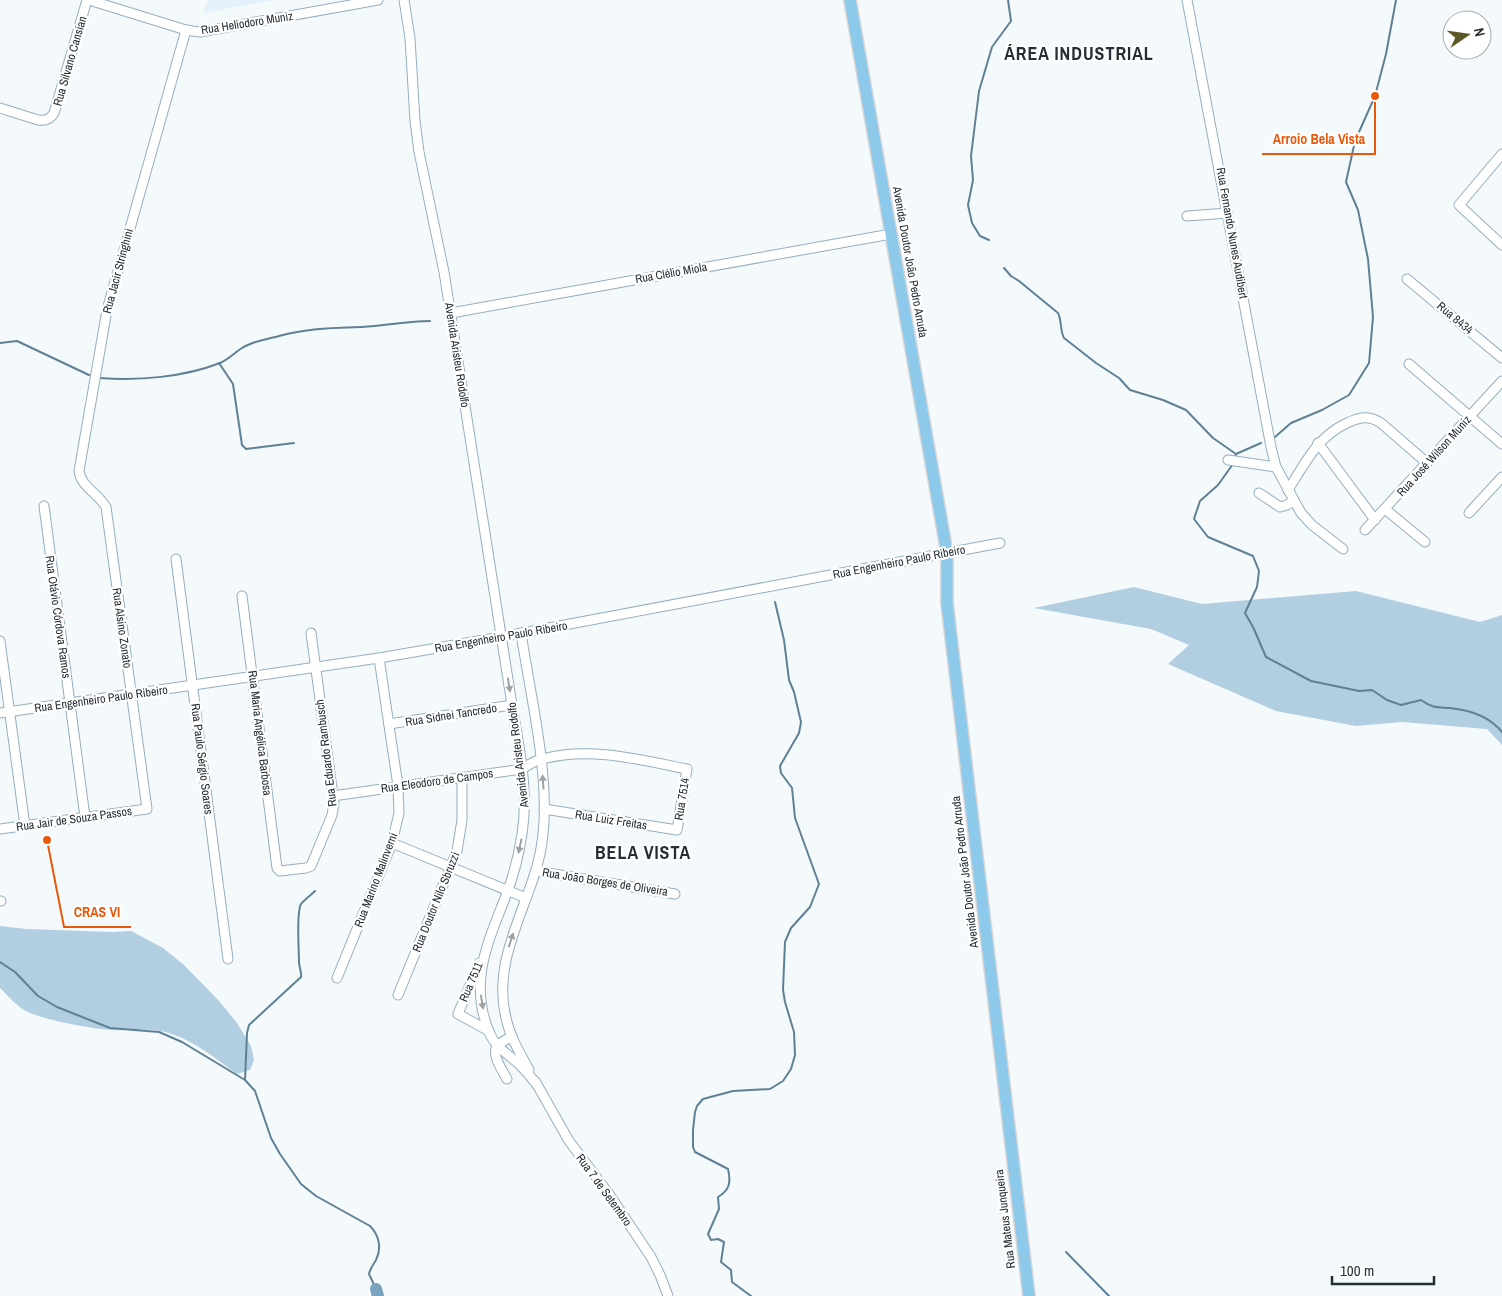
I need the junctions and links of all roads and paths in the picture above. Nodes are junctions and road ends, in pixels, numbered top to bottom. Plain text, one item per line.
1 (88, 0) edge
2 (378, 0) edge
3 (404, 0) edge
4 (850, 0) edge
5 (1187, 0) edge
6 (186, 30) junction
7 (0, 108) edge
8 (1502, 154) edge
9 (1228, 213) junction
10 (1187, 216) dead end
11 (891, 234) junction
12 (1502, 245) edge
13 (1407, 279) dead end
14 (451, 313) junction
15 (1502, 358) edge
16 (1408, 364) dead end
17 (1502, 381) edge
18 (1470, 416) junction
19 (1318, 443) junction
20 (1502, 444) edge
21 (1228, 460) dead end
22 (1427, 463) junction
23 (1276, 467) junction
24 (1502, 477) edge
25 (1288, 490) junction
26 (1259, 493) dead end
27 (1293, 501) junction
28 (44, 506) dead end
29 (106, 508) joint
30 (1385, 509) junction
31 (1469, 513) dead end
32 (1374, 520) junction
33 (1365, 530) dead end
34 (1425, 542) dead end
35 (1000, 543) dead end
36 (1343, 549) dead end
37 (947, 553) junction
38 (176, 559) dead end
39 (242, 596) dead end
40 (311, 633) dead end
41 (521, 633) junction
42 (501, 637) junction
43 (0, 641) edge
44 (379, 658) junction
45 (316, 669) junction
46 (252, 678) junction
47 (192, 686) junction
48 (131, 695) junction
49 (70, 704) junction
50 (512, 705) junction
51 (5, 713) edge
52 (389, 724) junction
53 (541, 759) junction
54 (522, 768) junction
55 (687, 768) joint
56 (462, 777) junction
57 (398, 786) junction
58 (333, 796) junction
59 (147, 809) joint
60 (544, 810) junction
61 (85, 817) junction
62 (25, 826) junction
63 (0, 829) edge
64 (677, 830) joint
65 (392, 843) junction
66 (451, 867) junction
67 (278, 870) joint
68 (536, 871) junction
69 (508, 890) junction
70 (675, 894) dead end
71 (526, 898) junction
72 (487, 944) junction
73 (228, 959) dead end
74 (336, 978) dead end
75 (398, 995) dead end
76 (489, 1032) junction
77 (512, 1036) junction
78 (497, 1046) junction
79 (507, 1079) dead end
80 (537, 1085) junction
81 (1010, 1139) joint
82 (668, 1296) edge
83 (1029, 1296) edge

1 - 6 street, Rua Heliodoro Muniz
1 - 7 street, Rua Silvano Cansian
2 - 6 street, Rua Heliodoro Muniz
3 - 14 street, Avenida Aristeu Rodolfo
4 - 11 main road, Avenida Doutor João Pedro Arruda
5 - 9 street, Rua Fernando Nunes Audibert
6 - 29 street, Rua Jacir Stringhini
8 - 12 street
9 - 10 street
9 - 23 street, Rua Fernando Nunes Audibert
11 - 14 street, Rua Clélio Miola
11 - 37 main road, Avenida Doutor João Pedro Arruda
13 - 15 street, Rua 8434
14 - 42 street, Avenida Aristeu Rodolfo
16 - 18 street
17 - 18 street, Rua José Wilson Muniz
18 - 20 street
18 - 22 street, Rua José Wilson Muniz
19 - 22 street
19 - 25 street
19 - 32 street
21 - 23 street
22 - 30 street, Rua José Wilson Muniz
23 - 25 street
24 - 31 street
25 - 27 street
26 - 27 street
27 - 36 street
28 - 49 street, Rua Otávio Córdova Ramos
29 - 48 street, Rua Alsino Zonato
30 - 32 street, Rua José Wilson Muniz
30 - 34 street
32 - 33 street, Rua José Wilson Muniz
35 - 37 street, Rua Engenheiro Paulo Ribeiro
37 - 41 street, Rua Engenheiro Paulo Ribeiro
37 - 81 main road, Avenida Doutor João Pedro Arruda
38 - 47 street, Rua Paulo Sérgio Soares
39 - 46 street, Rua Maria Angélica Barbosa
40 - 45 street, Rua Eduardo Rambusch
41 - 42 street, Rua Engenheiro Paulo Ribeiro
41 - 53 street, Avenida Aristeu Rodolfo
42 - 44 street, Rua Engenheiro Paulo Ribeiro
42 -> 50 street, Avenida Aristeu Rodolfo
43 - 51 street
44 - 45 street, Rua Engenheiro Paulo Ribeiro
44 - 52 street, Rua Marino Malinverni
45 - 46 street, Rua Engenheiro Paulo Ribeiro
45 - 58 street, Rua Eduardo Rambusch
46 - 47 street, Rua Engenheiro Paulo Ribeiro
46 - 67 street, Rua Maria Angélica Barbosa
47 - 48 street, Rua Engenheiro Paulo Ribeiro
47 - 73 street, Rua Paulo Sérgio Soares
48 - 49 street, Rua Engenheiro Paulo Ribeiro
48 - 59 street, Rua Alsino Zonato
49 - 51 street, Rua Engenheiro Paulo Ribeiro
49 - 61 street, Rua Otávio Córdova Ramos
50 - 52 street, Rua Sidnei Tancredo
50 - 54 street, Avenida Aristeu Rodolfo
51 - 62 street
52 - 57 street, Rua Marino Malinverni
53 - 54 street, Rua Eleodoro de Campos
53 - 55 street, Rua Eleodoro de Campos
60 -> 53 street, Avenida Aristeu Rodolfo
54 - 56 street, Rua Eleodoro de Campos
54 -> 69 street, Avenida Aristeu Rodolfo
55 - 64 street, Rua 7514
56 - 57 street, Rua Eleodoro de Campos
56 - 66 street, Rua Doutor Nilo Sbruzzi
57 - 58 street, Rua Eleodoro de Campos
57 - 65 street, Rua Marino Malinverni
58 - 67 street, Rua Eduardo Rambusch
59 - 61 street, Rua Jair de Souza Passos
60 - 64 street, Rua Luiz Freitas
60 - 68 street, Avenida Aristeu Rodolfo
61 - 62 street, Rua Jair de Souza Passos
62 - 63 street, Rua Jair de Souza Passos
65 - 66 street
65 - 74 street, Rua Marino Malinverni
66 - 69 street
66 - 75 street, Rua Doutor Nilo Sbruzzi
68 - 70 street, Rua João Borges de Oliveira
68 - 71 street, Avenida Aristeu Rodolfo
69 - 71 street
69 - 72 street, Avenida Aristeu Rodolfo
77 -> 71 street, Avenida Aristeu Rodolfo
72 -> 76 street, Avenida Aristeu Rodolfo
72 - 76 street, Rua 7511
76 - 78 street, Avenida Aristeu Rodolfo
77 - 78 street
77 - 80 street, Avenida Aristeu Rodolfo
78 - 79 street
78 - 80 street, Avenida Aristeu Rodolfo
80 - 82 street, Rua 7 de Setembro
81 - 83 main road, Rua Mateus Junqueira

